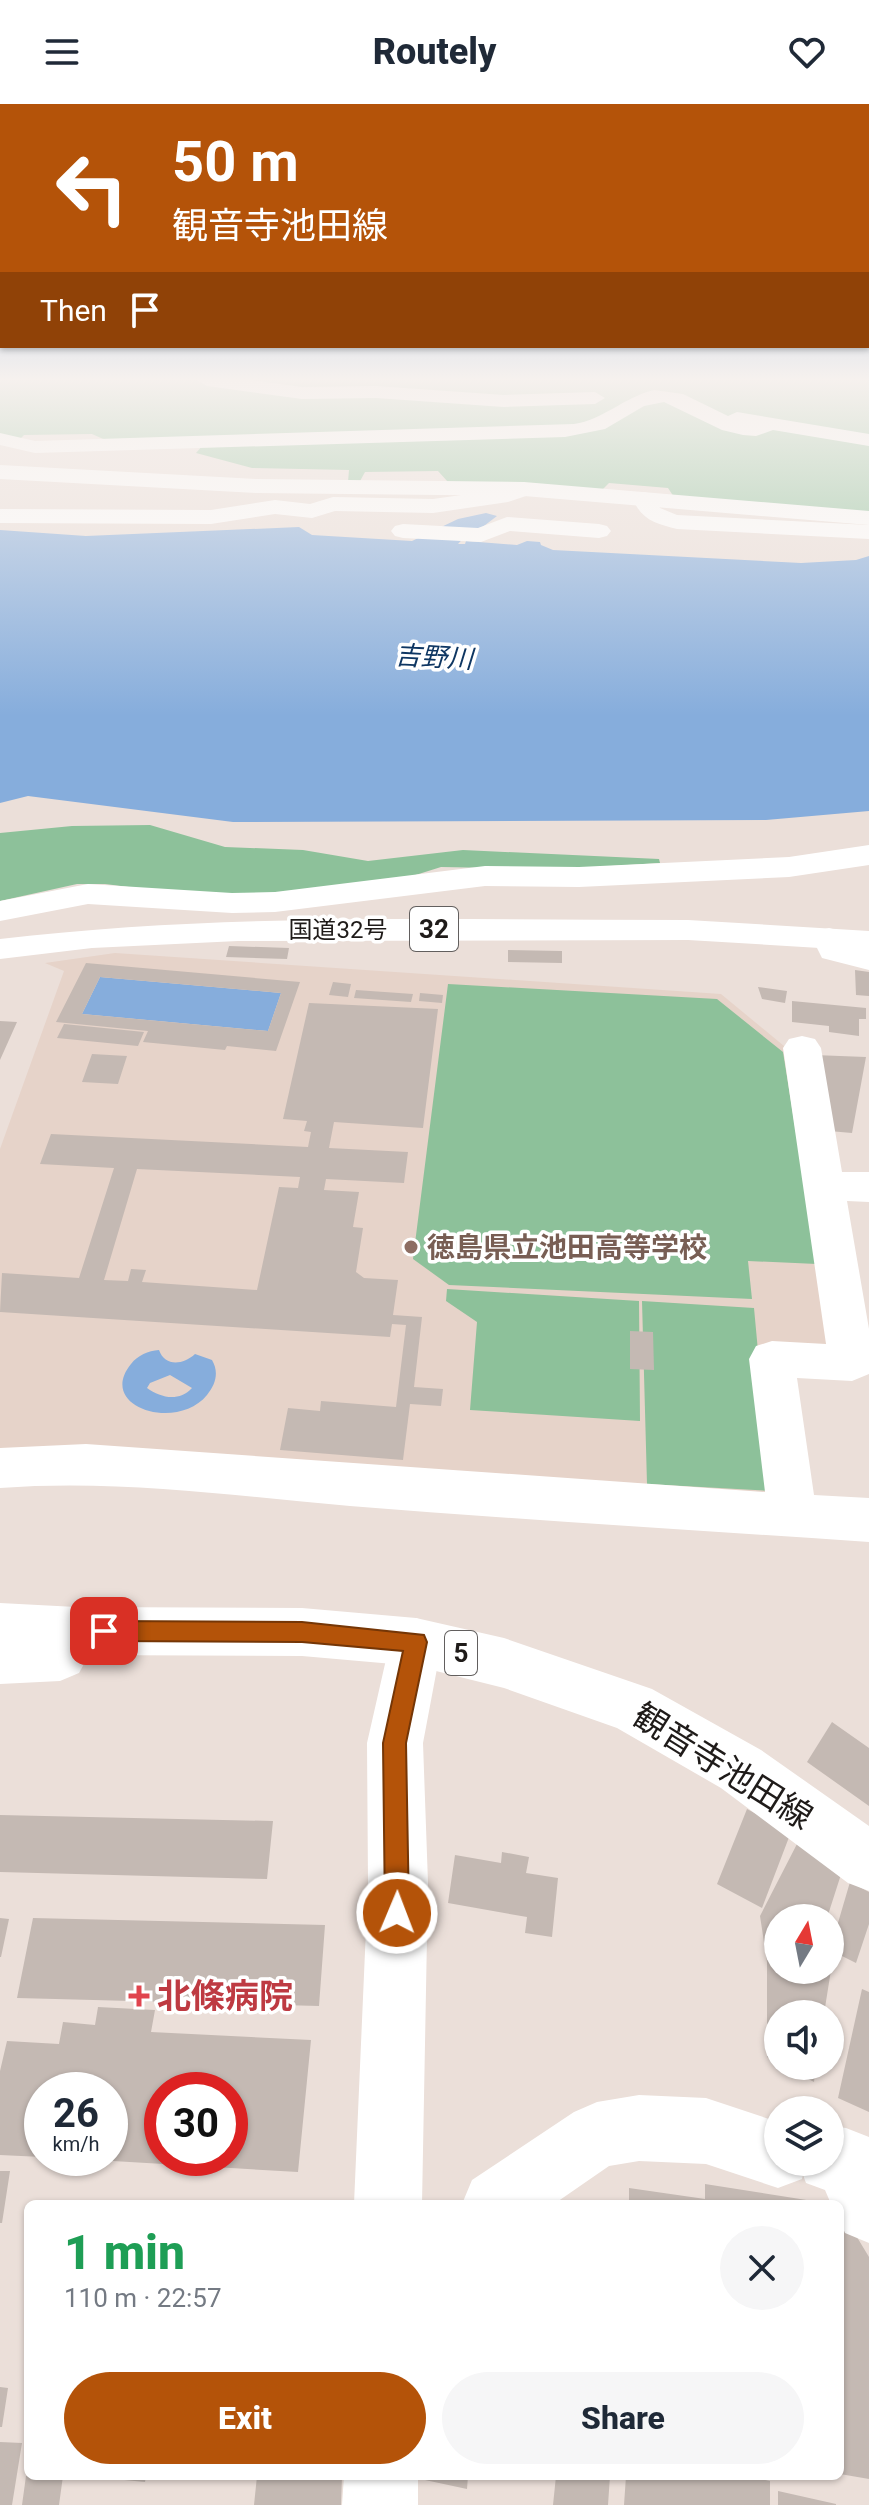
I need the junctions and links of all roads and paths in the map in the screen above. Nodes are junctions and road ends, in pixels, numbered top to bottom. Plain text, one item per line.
1 (516, 492) edge
2 (561, 492) edge
3 (644, 499) junction
4 (0, 516) edge
5 (869, 518) edge
6 (380, 531) dead end
7 (599, 531) dead end
8 (869, 532) edge
9 (869, 855) edge
10 (0, 911) edge
11 (829, 938) junction
12 (869, 941) edge
13 (0, 949) edge
14 (869, 959) edge
15 (802, 1048) dead end
16 (826, 1186) junction
17 (869, 1187) edge
18 (0, 1468) edge
19 (792, 1515) junction
20 (869, 1520) edge
21 (0, 1627) edge
22 (76, 1631) junction
23 (416, 1642) junction
24 (0, 1659) edge
25 (869, 1862) edge
26 (764, 2150) edge
27 (844, 2161) edge
28 (388, 2200) edge
29 (502, 2200) edge
30 (869, 2209) edge
31 (381, 2480) edge
32 (380, 2505) edge

1 - 4 main road
2 - 3 main road
3 - 5 main road
3 - 8 main road
6 - 7 main road
9 - 10 main road
11 - 12 main road, 国道32号 / 32
11 - 13 main road, 国道32号 / 32
11 - 14 main road
15 - 16 main road
16 - 17 main road
16 - 19 main road
18 - 19 main road
19 - 20 main road
21 - 22 main road, 観音寺池田線 / 5
22 - 23 main road, 観音寺池田線 / 5
22 - 24 main road
23 - 25 main road, 観音寺池田線 / 5
23 - 28 main road
26 - 29 main road
27 - 30 main road
31 - 32 main road

